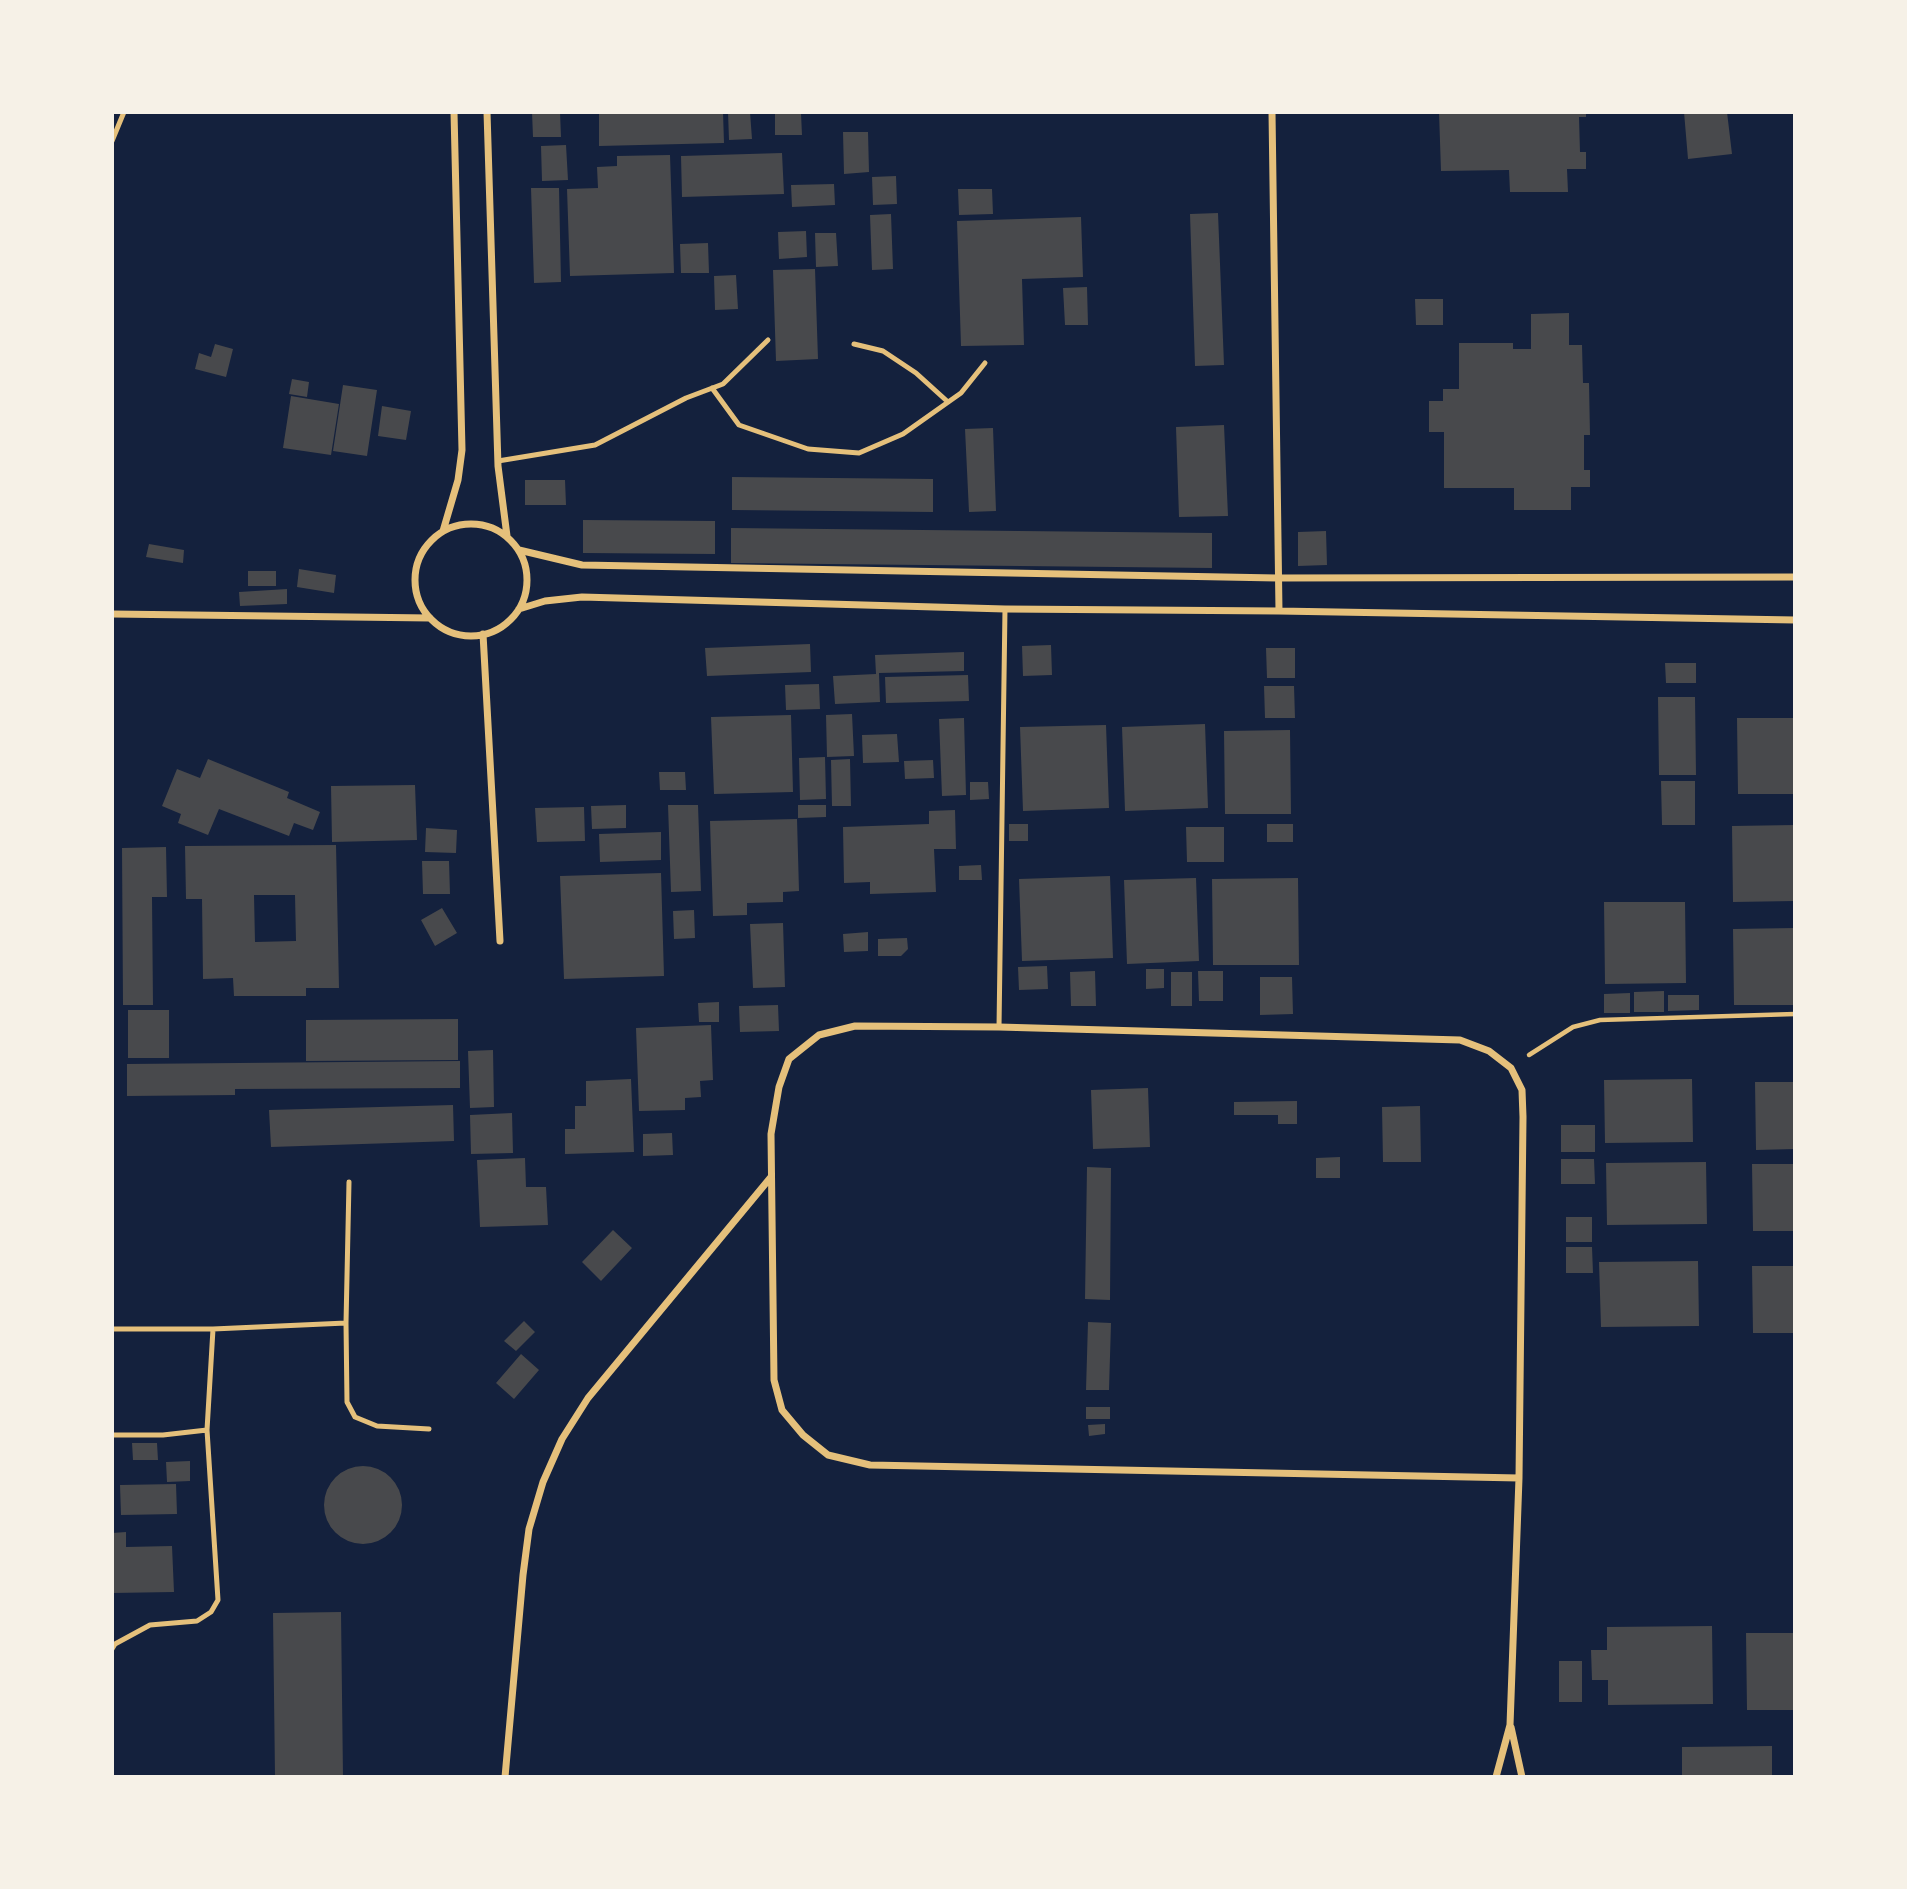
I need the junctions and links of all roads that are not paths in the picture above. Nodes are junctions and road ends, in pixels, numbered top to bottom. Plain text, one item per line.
1 (124, 112) edge
2 (454, 112) edge
3 (487, 112) edge
4 (1272, 112) edge
5 (112, 141) edge
6 (768, 340) dead end
7 (854, 344) dead end
8 (985, 363) dead end
9 (712, 388) junction
10 (948, 402) junction
11 (498, 461) junction
12 (443, 531) junction
13 (507, 536) junction
14 (519, 550) junction
15 (1795, 577) edge
16 (1277, 578) junction
17 (519, 609) junction
18 (1005, 610) junction
19 (1279, 611) junction
20 (112, 614) edge
21 (430, 618) junction
22 (1795, 620) edge
23 (483, 634) junction
24 (500, 941) dead end
25 (999, 1027) junction
26 (771, 1177) junction
27 (349, 1182) dead end
28 (346, 1323) junction
29 (112, 1329) edge
30 (213, 1329) junction
31 (429, 1429) dead end
32 (207, 1430) junction
33 (112, 1435) edge
34 (1519, 1478) junction
35 (112, 1649) edge
36 (1510, 1725) junction
37 (505, 1777) edge
38 (1496, 1777) edge
39 (1522, 1777) edge

1 - 5 lane
2 - 12 street
3 - 11 street
4 - 16 street
6 - 9 lane
7 - 10 lane
8 - 10 lane
9 - 10 lane
9 - 11 lane
11 - 13 street
12 - 13 street
12 - 21 street
13 - 14 street
14 - 16 street
14 - 17 street
15 - 16 street
16 - 19 street
17 - 18 street
17 - 23 street
18 - 19 street
18 - 25 lane
19 - 22 street
20 - 21 street
21 - 23 street
23 - 24 street
25 - 26 street
25 - 34 street
26 - 34 street
26 - 37 street
27 - 28 lane
28 - 30 lane
28 - 31 lane
29 - 30 lane
30 - 32 lane
32 - 33 lane
32 - 35 lane
34 - 36 street
36 - 38 street
36 - 39 street

